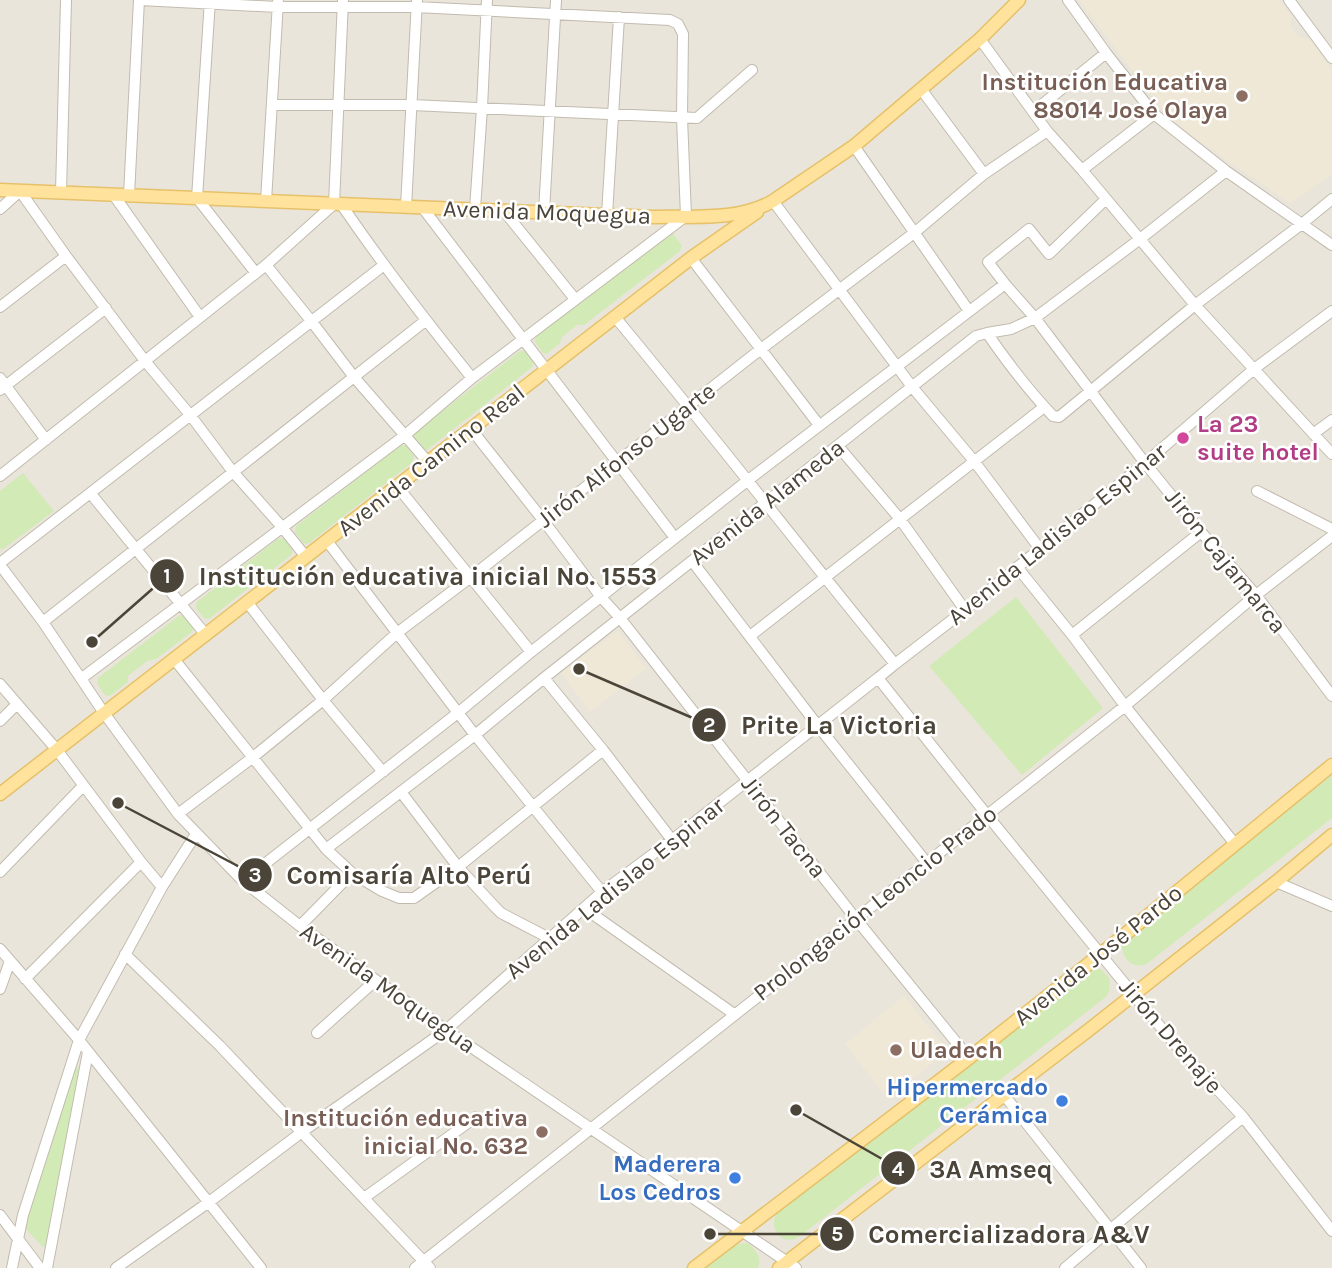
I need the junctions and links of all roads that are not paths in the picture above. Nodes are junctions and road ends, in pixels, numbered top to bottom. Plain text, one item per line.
1 (65, 0) edge
2 (140, 0) edge
3 (555, 0) edge
4 (1019, 0) edge
5 (1068, 0) edge
6 (1290, 0) edge
7 (210, 1) edge
8 (278, 3) edge
9 (343, 4) edge
10 (417, 4) edge
11 (487, 6) edge
12 (555, 13) junction
13 (619, 17) junction
14 (980, 39) junction
15 (1106, 53) junction
16 (1332, 58) edge
17 (752, 70) dead end
18 (921, 89) junction
19 (272, 105) junction
20 (412, 105) junction
21 (339, 106) junction
22 (482, 108) junction
23 (549, 112) junction
24 (1033, 112) junction
25 (614, 114) junction
26 (1154, 114) junction
27 (682, 118) junction
28 (1046, 131) junction
29 (854, 146) junction
30 (1082, 170) junction
31 (1226, 171) junction
32 (984, 173) junction
33 (0, 190) edge
34 (20, 191) junction
35 (61, 192) junction
36 (113, 194) junction
37 (129, 195) junction
38 (197, 198) junction
39 (1332, 199) edge
40 (1105, 200) junction
41 (266, 201) junction
42 (337, 204) junction
43 (769, 204) junction
44 (406, 206) junction
45 (422, 207) junction
46 (0, 209) edge
47 (475, 209) junction
48 (504, 211) junction
49 (544, 212) junction
50 (607, 215) junction
51 (686, 216) junction
52 (1303, 223) junction
53 (914, 233) junction
54 (1140, 239) junction
55 (1332, 245) edge
56 (66, 256) junction
57 (691, 258) junction
58 (266, 265) junction
59 (384, 265) junction
60 (255, 272) junction
61 (1005, 284) junction
62 (839, 290) junction
63 (575, 299) junction
64 (1195, 305) junction
65 (0, 307) edge
66 (106, 308) junction
67 (969, 311) junction
68 (1332, 311) edge
69 (200, 317) junction
70 (615, 317) junction
71 (1035, 318) junction
72 (425, 321) junction
73 (312, 322) junction
74 (987, 333) junction
75 (524, 339) junction
76 (761, 349) junction
77 (145, 361) junction
78 (897, 366) junction
79 (1254, 369) junction
80 (546, 371) junction
81 (354, 377) junction
82 (472, 377) junction
83 (2, 384) edge
84 (913, 388) junction
85 (1091, 391) junction
86 (689, 406) junction
87 (1044, 407) junction
88 (191, 416) junction
89 (1332, 420) edge
90 (819, 425) junction
91 (471, 429) junction
92 (1313, 434) junction
93 (404, 436) junction
94 (46, 440) junction
95 (838, 446) junction
96 (1332, 454) edge
97 (974, 461) junction
98 (428, 462) junction
99 (618, 462) junction
100 (1145, 463) junction
101 (233, 472) junction
102 (0, 476) edge
103 (747, 481) junction
104 (397, 486) junction
105 (1256, 491) dead end
106 (91, 494) junction
107 (766, 502) junction
108 (900, 519) junction
109 (543, 520) junction
110 (282, 527) junction
111 (1332, 529) edge
112 (1201, 533) junction
113 (1332, 536) edge
114 (675, 538) junction
115 (327, 541) junction
116 (136, 548) junction
117 (1040, 549) junction
118 (306, 557) junction
119 (692, 561) junction
120 (0, 564) edge
121 (1017, 567) junction
122 (9, 577) junction
123 (471, 577) junction
124 (824, 577) junction
125 (0, 586) edge
126 (1256, 595) junction
127 (601, 597) junction
128 (247, 602) junction
129 (180, 604) junction
130 (965, 610) junction
131 (620, 618) junction
132 (43, 622) junction
133 (397, 633) junction
134 (206, 635) junction
135 (1072, 635) junction
136 (750, 636) junction
137 (531, 652) junction
138 (174, 659) junction
139 (895, 664) junction
140 (82, 678) junction
141 (544, 678) junction
142 (878, 678) junction
143 (0, 684) edge
144 (1332, 696) edge
145 (323, 700) junction
146 (16, 704) junction
147 (1125, 706) junction
148 (458, 712) junction
149 (104, 713) junction
150 (0, 721) edge
151 (818, 726) junction
152 (475, 735) junction
153 (57, 750) junction
154 (603, 750) junction
155 (251, 758) junction
156 (1332, 765) edge
157 (383, 772) junction
158 (748, 781) junction
159 (83, 786) junction
160 (401, 792) junction
161 (0, 794) edge
162 (533, 805) junction
163 (178, 814) junction
164 (987, 815) junction
165 (310, 830) junction
166 (196, 834) junction
167 (1332, 835) edge
168 (672, 840) junction
169 (1235, 844) junction
170 (326, 849) junction
171 (141, 862) junction
172 (927, 863) junction
173 (458, 867) junction
174 (0, 872) edge
175 (352, 873) junction
176 (243, 881) junction
177 (1276, 882) junction
178 (162, 887) junction
179 (602, 892) junction
180 (1332, 906) edge
181 (584, 908) junction
182 (856, 919) junction
183 (300, 926) junction
184 (549, 938) junction
185 (0, 949) edge
186 (125, 954) junction
187 (1101, 954) junction
188 (10, 961) junction
189 (25, 979) junction
190 (376, 980) junction
191 (0, 989) edge
192 (1133, 994) junction
193 (734, 1014) junction
194 (446, 1030) junction
195 (317, 1033) dead end
196 (79, 1040) junction
197 (89, 1052) junction
198 (969, 1058) junction
199 (1004, 1095) junction
200 (476, 1117) dead end
201 (1243, 1117) junction
202 (591, 1129) junction
203 (302, 1132) junction
204 (364, 1198) junction
205 (209, 1202) junction
206 (0, 1215) edge
207 (1112, 1229) junction
208 (742, 1231) junction
209 (1332, 1231) edge
210 (18, 1240) junction
211 (423, 1266) edge
212 (787, 1266) edge
213 (12, 1268) edge
214 (40, 1268) edge
215 (47, 1268) edge
216 (116, 1268) edge
217 (261, 1268) edge
218 (694, 1268) edge
219 (1065, 1268) edge
220 (1142, 1268) edge

1 - 35 street
2 - 7 street
2 - 37 street
3 - 12 street
4 - 14 main road, Avenida Moquegua
5 - 15 street
6 - 16 street
7 - 8 street
7 - 38 street
8 - 9 street
8 - 19 street
9 - 10 street
9 - 21 street
10 - 11 street
10 - 20 street
11 - 12 street
11 - 22 street
12 - 13 street
12 - 23 street
13 - 25 street
13 - 27 street
14 - 18 main road, Avenida Moquegua
14 - 24 street
15 - 24 street
15 - 26 street
17 - 27 street
18 - 29 main road, Avenida Moquegua
18 - 32 street
19 - 21 street
19 - 41 street
20 - 21 street
20 - 22 street
20 - 44 street
21 - 42 street
22 - 23 street
22 - 47 street
23 - 25 street
23 - 49 street
24 - 28 street
25 - 27 street
25 - 50 street
26 - 30 street
26 - 31 street
27 - 51 street
28 - 30 street
28 - 32 street, Jirón Alfonso Ugarte
29 - 43 main road, Avenida Moquegua
29 - 53 street
30 - 40 street
31 - 52 street
31 - 54 street, Avenida Alameda
32 - 53 street, Jirón Alfonso Ugarte
33 - 34 main road, Avenida Moquegua
34 - 35 main road, Avenida Moquegua
34 - 46 street
34 - 56 street
35 - 36 main road, Avenida Moquegua
36 - 37 main road, Avenida Moquegua
36 - 69 street
37 - 38 main road, Avenida Moquegua
38 - 41 main road, Avenida Moquegua
38 - 60 street
39 - 52 street
40 - 54 street
40 - 61 street, Jirón Cajamarca
41 - 42 main road, Avenida Moquegua
42 - 44 main road, Avenida Moquegua
42 - 58 street
42 - 59 street
43 - 51 main road, Avenida Moquegua
43 - 57 main road, Avenida Camino Real
43 - 62 street
44 - 45 main road, Avenida Moquegua
45 - 47 main road, Avenida Moquegua
45 - 75 street
47 - 48 main road, Avenida Moquegua
48 - 49 main road, Avenida Moquegua
48 - 63 street
49 - 50 main road, Avenida Moquegua
50 - 51 main road, Avenida Moquegua
51 - 63 street
52 - 55 street
52 - 64 street
53 - 62 street, Jirón Alfonso Ugarte
53 - 67 street
54 - 64 street
54 - 71 street, Avenida Alameda
56 - 65 street
56 - 66 street
57 - 70 main road, Avenida Camino Real
57 - 76 street
58 - 60 street
58 - 73 street
59 - 72 street
59 - 73 street
60 - 69 street
61 - 67 street, Avenida Alameda
61 - 71 street, Jirón Cajamarca
62 - 76 street, Jirón Alfonso Ugarte
62 - 78 street
63 - 75 street
64 - 79 street
64 - 85 street
66 - 77 street
66 - 83 street
67 - 78 street, Avenida Alameda
68 - 79 street, Avenida Ladislao Espinar
69 - 77 street
70 - 80 main road, Avenida Camino Real
70 - 86 street
71 - 74 street, Avenida Alameda
71 - 85 street, Jirón Cajamarca
72 - 81 street
72 - 82 street
73 - 81 street
73 - 88 street
74 - 84 street, Avenida Alameda
74 - 87 street
75 - 80 street
75 - 82 street
76 - 86 street, Jirón Alfonso Ugarte
76 - 90 street
77 - 88 street
77 - 94 street
78 - 84 street
78 - 90 street, Avenida Alameda
79 - 92 street
79 - 100 street, Avenida Ladislao Espinar
80 - 91 main road, Avenida Camino Real
80 - 99 street
81 - 93 street
81 - 101 street
82 - 93 street
83 - 94 street
84 - 95 street, Avenida Alameda
84 - 97 street
85 - 87 street
85 - 100 street, Jirón Cajamarca
86 - 99 street, Jirón Alfonso Ugarte
86 - 103 street
87 - 97 street
88 - 101 street
88 - 106 street
89 - 92 street
90 - 103 street, Avenida Alameda
91 - 98 main road, Avenida Camino Real
91 - 109 street, Jirón Tacna
92 - 96 street
93 - 98 street
93 - 110 street
94 - 102 street
95 - 107 street, Avenida Alameda
95 - 108 street
97 - 108 street
97 - 117 street
98 - 104 main road, Avenida Camino Real
99 - 109 street, Jirón Alfonso Ugarte
99 - 114 street
100 - 112 street, Jirón Cajamarca
100 - 117 street, Avenida Ladislao Espinar
101 - 110 street
101 - 116 street
103 - 107 street
103 - 114 street, Avenida Alameda
104 - 115 main road, Avenida Camino Real
104 - 123 street
105 - 111 street
106 - 116 street
106 - 120 street
107 - 119 street, Avenida Alameda
107 - 124 street
108 - 124 street
108 - 130 street
109 - 123 street, Jirón Alfonso Ugarte
109 - 127 street, Jirón Tacna
110 - 118 street
110 - 129 street
112 - 126 street, Jirón Cajamarca
112 - 135 street
113 - 126 street, Prolongación Leoncio Prado
114 - 127 street, Avenida Alameda
115 - 118 main road, Avenida Camino Real
115 - 133 street
116 - 129 street
116 - 132 street
117 - 121 street, Avenida Ladislao Espinar
118 - 128 main road, Avenida Camino Real
119 - 131 street, Avenida Alameda
119 - 136 street
120 - 122 street, Avenida Moquegua
121 - 130 street, Avenida Ladislao Espinar
121 - 135 street
122 - 125 street
122 - 132 street, Avenida Moquegua
123 - 133 street, Jirón Alfonso Ugarte
123 - 137 street
124 - 136 street
124 - 139 street
126 - 144 street, Jirón Cajamarca
126 - 147 street, Prolongación Leoncio Prado
127 - 131 street, Jirón Tacna
127 - 137 street, Avenida Alameda
128 - 134 main road, Avenida Camino Real
128 - 145 street
129 - 134 street
129 - 140 street
130 - 139 street, Avenida Ladislao Espinar
131 - 141 street, Avenida Alameda
131 - 158 street, Jirón Tacna
132 - 140 street, Avenida Moquegua
133 - 145 street, Jirón Alfonso Ugarte
133 - 148 street
134 - 138 main road, Avenida Camino Real
135 - 147 street
136 - 151 street
137 - 148 street, Avenida Alameda
138 - 149 main road, Avenida Camino Real
138 - 155 street
139 - 142 street, Avenida Ladislao Espinar
140 - 149 street, Avenida Moquegua
141 - 152 street, Avenida Alameda
141 - 154 street
142 - 151 street, Avenida Ladislao Espinar
142 - 164 street, Jirón Drenaje
143 - 146 street
145 - 155 street, Jirón Alfonso Ugarte
145 - 157 street
146 - 150 street
146 - 153 street
147 - 164 street, Prolongación Leoncio Prado
147 - 169 street
148 - 152 street
148 - 157 street, Avenida Alameda
149 - 153 main road, Avenida Camino Real
149 - 163 street, Avenida Moquegua
151 - 158 street, Avenida Ladislao Espinar
151 - 172 street
152 - 160 street, Avenida Alameda
152 - 162 street
153 - 159 street
153 - 161 main road, Avenida Camino Real
154 - 162 street
154 - 168 street
155 - 163 street, Jirón Alfonso Ugarte
155 - 165 street
156 - 169 main road, Avenida José Pardo
157 - 165 street, Avenida Alameda
158 - 168 street, Avenida Ladislao Espinar
158 - 182 street, Jirón Tacna
159 - 171 street
159 - 174 street
160 - 170 street, Avenida Alameda
160 - 173 street
162 - 173 street
162 - 179 street
163 - 166 street, Avenida Moquegua
164 - 172 street, Prolongación Leoncio Prado
164 - 187 street, Jirón Drenaje
165 - 170 street
165 - 176 street, Avenida Alameda
166 - 176 street, Avenida Moquegua
166 - 178 street
167 - 177 main road, Avenida José Pardo
168 - 179 street, Avenida Ladislao Espinar
169 - 187 main road, Avenida José Pardo
170 - 175 street
171 - 178 street
171 - 189 street
172 - 182 street, Prolongación Leoncio Prado
173 - 175 street
173 - 184 street
175 - 183 street
176 - 183 street, Avenida Moquegua
177 - 180 street
177 - 192 main road, Avenida José Pardo
178 - 186 street
179 - 181 street, Avenida Ladislao Espinar
181 - 184 street, Avenida Ladislao Espinar
181 - 193 street
182 - 193 street, Prolongación Leoncio Prado
182 - 198 street, Jirón Tacna
183 - 190 street, Avenida Moquegua
184 - 194 street, Avenida Ladislao Espinar
185 - 188 street
186 - 196 street
186 - 203 street
187 - 192 street, Jirón Drenaje
187 - 198 main road, Avenida José Pardo
188 - 189 street
188 - 191 street
189 - 196 street
190 - 194 street, Avenida Moquegua
190 - 195 street
192 - 199 main road, Avenida José Pardo
192 - 201 street, Jirón Drenaje
193 - 202 street, Prolongación Leoncio Prado
194 - 202 street, Avenida Moquegua
194 - 203 street, Avenida Ladislao Espinar
196 - 197 street
196 - 210 street
197 - 205 street
197 - 215 street
198 - 208 main road, Avenida José Pardo
199 - 207 street
199 - 212 main road, Avenida José Pardo
200 - 204 street
201 - 207 street
201 - 209 street, Jirón Drenaje
202 - 208 street, Avenida Moquegua
202 - 211 street, Prolongación Leoncio Prado
203 - 204 street
203 - 205 street, Avenida Ladislao Espinar
204 - 211 street
205 - 216 street, Avenida Ladislao Espinar
205 - 217 street
206 - 210 street
207 - 219 street
207 - 220 street
208 - 212 street, Avenida Moquegua
208 - 218 main road, Avenida José Pardo
210 - 213 street
210 - 214 street

